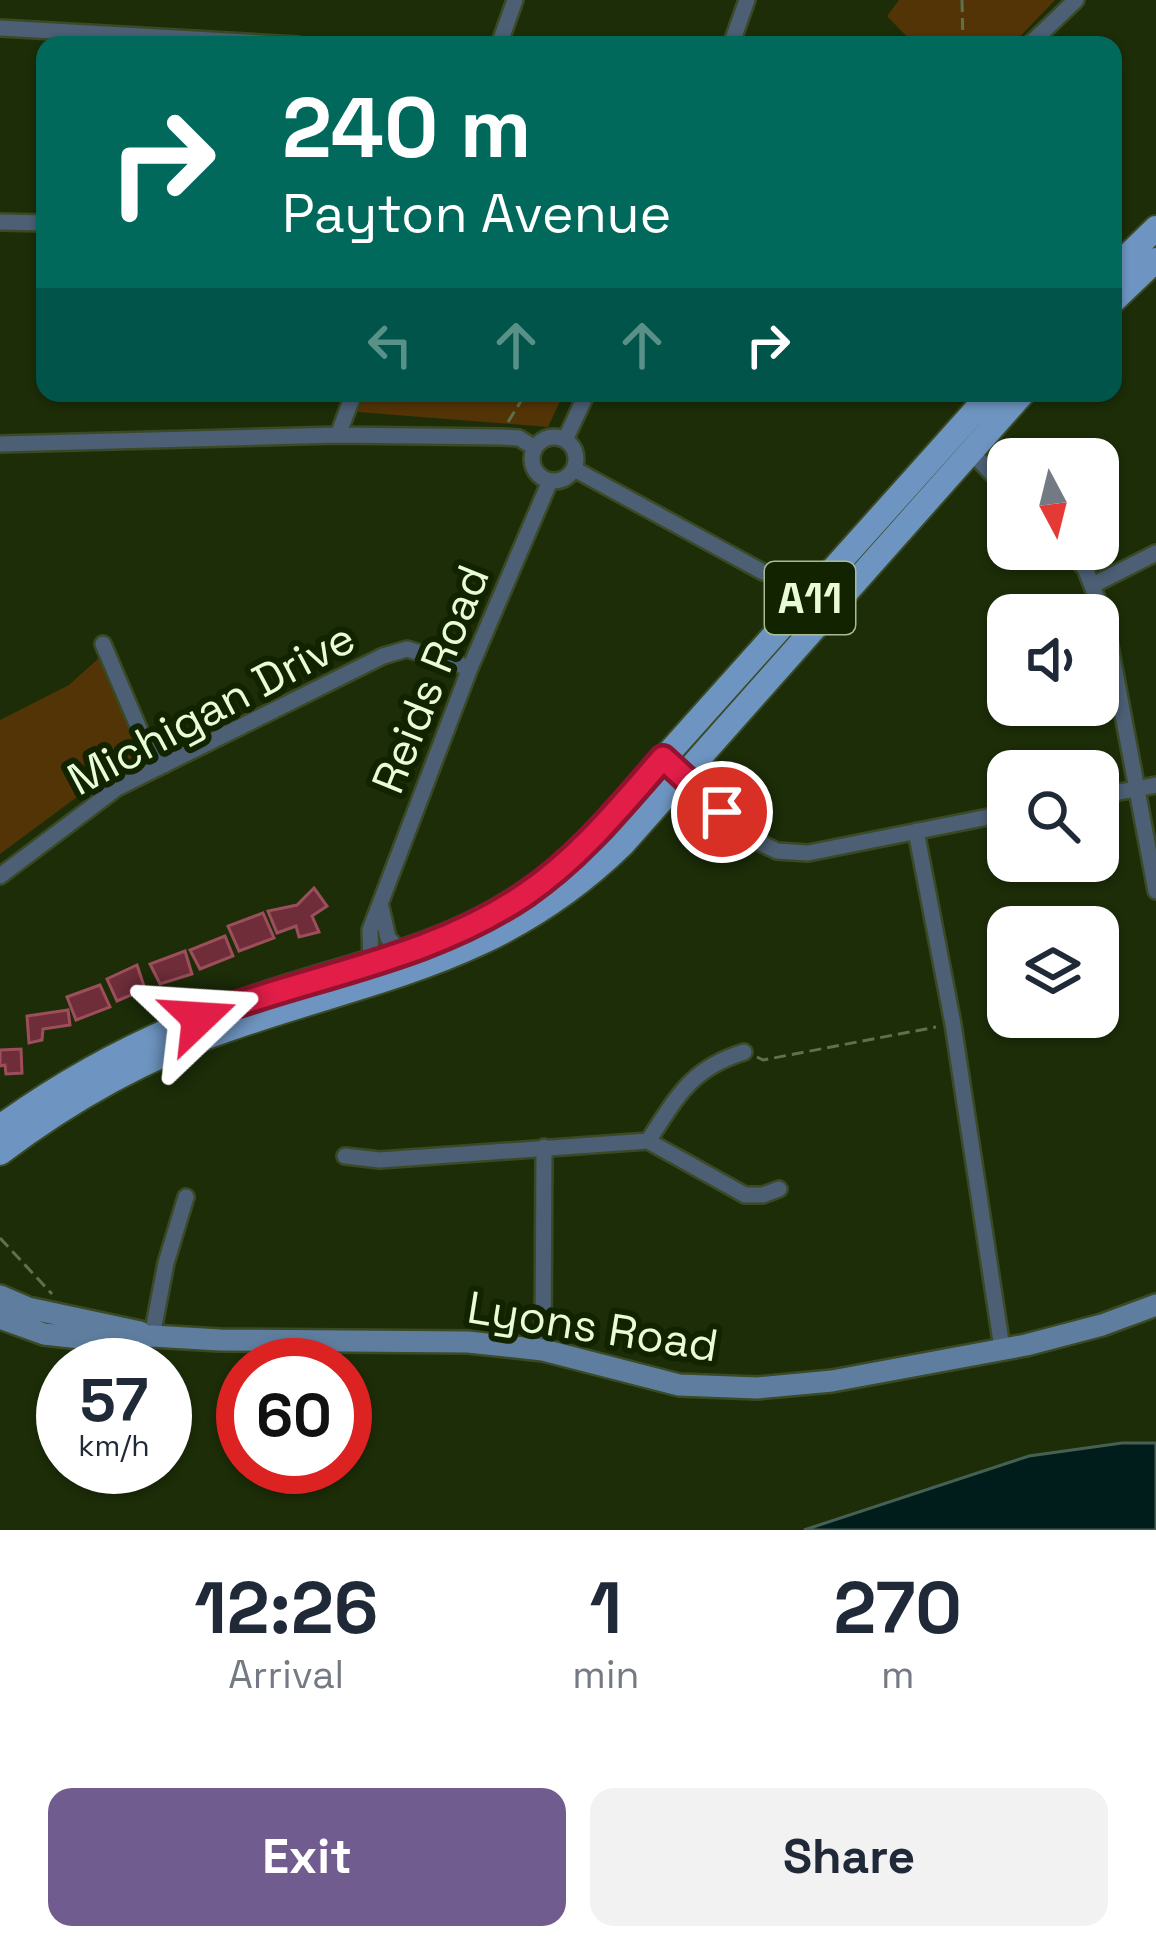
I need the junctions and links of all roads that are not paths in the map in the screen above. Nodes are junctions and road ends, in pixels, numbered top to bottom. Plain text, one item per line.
1 (515, 0) edge
2 (747, 0) edge
3 (1076, 0) edge
4 (0, 28) edge
5 (140, 36) edge
6 (502, 36) edge
7 (734, 36) edge
8 (1038, 36) edge
9 (0, 222) edge
10 (36, 223) edge
11 (1156, 228) edge
12 (1156, 260) edge
13 (1122, 261) edge
14 (1122, 292) edge
15 (351, 402) edge
16 (582, 402) edge
17 (986, 402) edge
18 (1012, 402) edge
19 (338, 435) junction
20 (566, 440) junction
21 (961, 443) junction
22 (0, 444) edge
23 (536, 448) junction
24 (574, 469) junction
25 (987, 469) edge
26 (550, 481) junction
27 (1156, 553) edge
28 (1085, 570) edge
29 (764, 572) dead end
30 (1093, 586) junction
31 (103, 644) dead end
32 (470, 668) junction
33 (663, 758) junction
34 (164, 765) junction
35 (682, 776) junction
36 (1156, 785) edge
37 (1136, 789) junction
38 (1119, 792) edge
39 (987, 817) edge
40 (916, 831) junction
41 (0, 876) edge
42 (1156, 891) edge
43 (380, 904) junction
44 (404, 954) junction
45 (374, 974) junction
46 (744, 1052) road end
47 (0, 1127) edge
48 (648, 1141) junction
49 (544, 1147) junction
50 (0, 1153) edge
51 (345, 1156) dead end
52 (779, 1189) dead end
53 (186, 1197) dead end
54 (0, 1296) edge
55 (1156, 1304) edge
56 (0, 1318) edge
57 (152, 1336) junction
58 (1002, 1348) junction
59 (543, 1350) junction

1 - 6 street
2 - 7 street
3 - 8 street
4 - 5 street
9 - 10 street
11 - 13 main road
12 - 14 main road
15 - 19 street
16 - 20 street
17 - 21 main road, A11
18 - 21 main road, A11
19 - 22 street
19 - 23 street
20 - 23 street
20 - 24 street
21 - 25 street
21 - 33 main road, A11
21 - 35 main road, A11
23 - 26 street
24 - 26 street
24 - 29 street
26 - 32 street, Reids Road
27 - 30 street
28 - 30 street
30 - 37 street
31 - 34 street
32 - 34 street, Michigan Drive
32 - 43 street, Reids Road
33 - 35 street
33 - 44 main road, A11
34 - 41 street, Michigan Drive
35 - 40 street
35 - 45 main road, A11
36 - 37 street
37 - 38 street
37 - 42 street
39 - 40 street
40 - 58 street
43 - 44 street
43 - 45 street, Reids Road
44 - 45 main road, A11
45 - 47 main road, A11
45 - 50 main road, A11
46 - 48 street
48 - 49 street
48 - 52 street
49 - 51 street
49 - 59 street
53 - 57 street
54 - 57 street, Lyons Road
55 - 58 street, Lyons Road
56 - 57 street, Lyons Road
57 - 59 street, Lyons Road
58 - 59 street, Lyons Road

